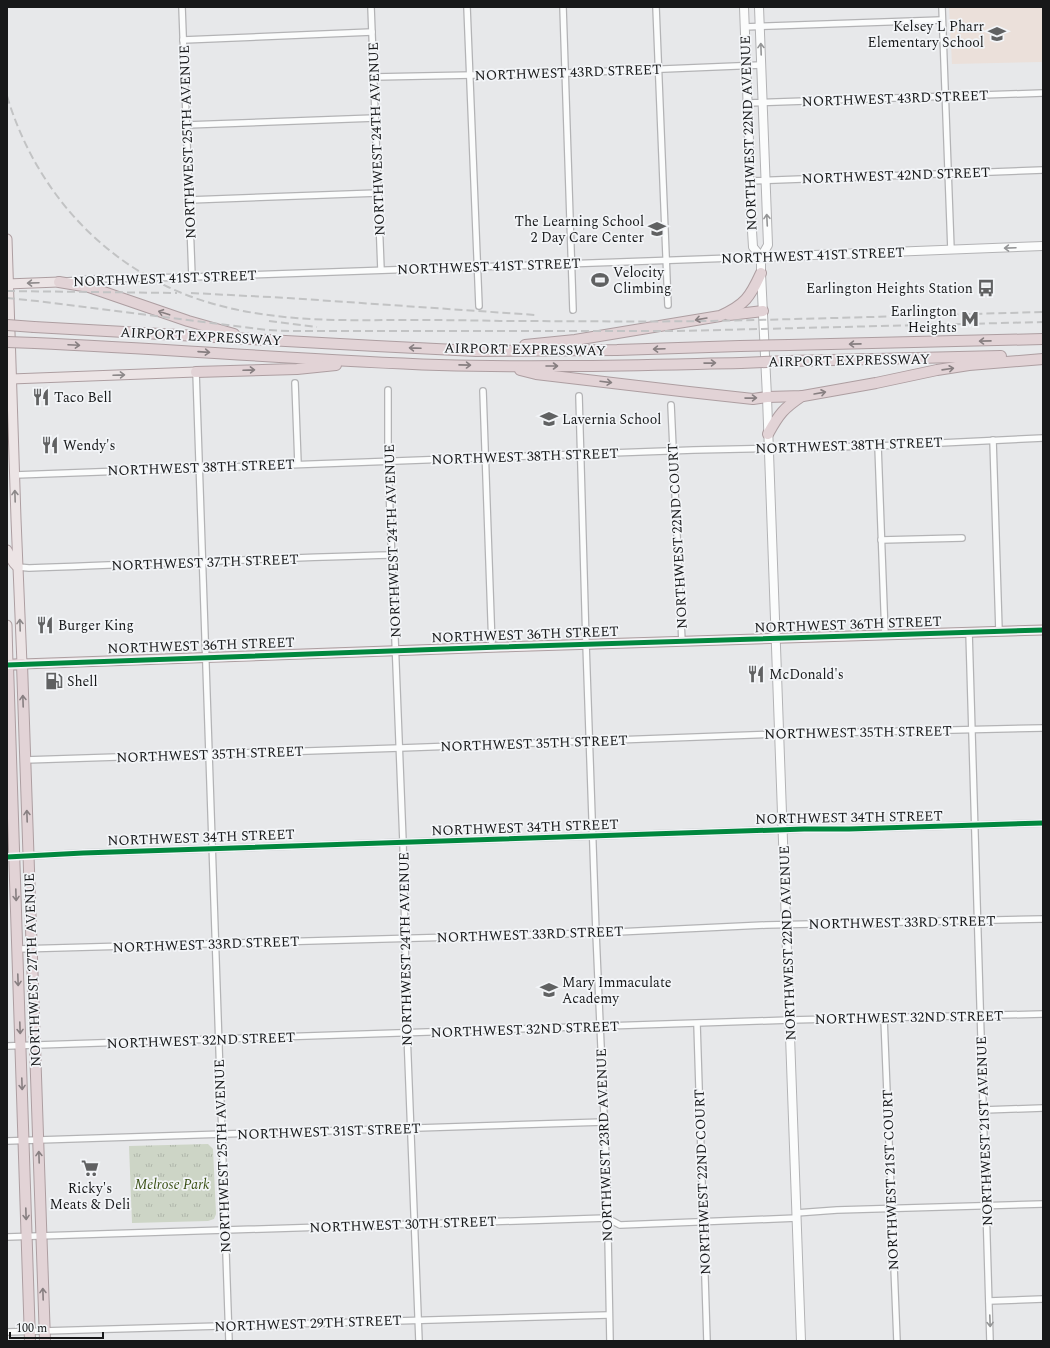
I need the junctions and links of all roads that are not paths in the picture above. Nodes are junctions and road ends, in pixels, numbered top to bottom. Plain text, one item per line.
1 (182, 7) edge
2 (371, 7) edge
3 (467, 7) edge
4 (563, 7) edge
5 (656, 7) edge
6 (744, 7) edge
7 (759, 7) edge
8 (942, 7) edge
9 (942, 20) junction
10 (744, 27) junction
11 (760, 27) junction
12 (372, 32) junction
13 (183, 40) junction
14 (746, 66) junction
15 (761, 66) junction
16 (658, 69) junction
17 (566, 73) junction
18 (470, 75) junction
19 (374, 77) junction
20 (1043, 93) edge
21 (945, 96) junction
22 (763, 102) junction
23 (747, 103) junction
24 (375, 118) junction
25 (186, 124) junction
26 (1043, 170) edge
27 (948, 174) junction
28 (766, 180) junction
29 (749, 181) junction
30 (378, 193) junction
31 (189, 200) junction
32 (7, 239) edge
33 (1043, 246) edge
34 (951, 250) junction
35 (761, 256) junction
36 (666, 260) junction
37 (572, 263) junction
38 (477, 267) junction
39 (382, 270) junction
40 (761, 273) junction
41 (192, 277) junction
42 (59, 282) junction
43 (8, 284) edge
44 (668, 305) dead end
45 (479, 306) dead end
46 (573, 310) dead end
47 (763, 311) junction
48 (720, 316) junction
49 (7, 325) edge
50 (255, 339) junction
51 (1043, 339) edge
52 (7, 342) edge
53 (476, 351) junction
54 (1043, 357) edge
55 (372, 362) junction
56 (499, 366) junction
57 (196, 372) junction
58 (9, 379) edge
59 (296, 383) dead end
60 (388, 390) dead end
61 (483, 391) dead end
62 (580, 396) dead end
63 (803, 396) junction
64 (768, 397) junction
65 (671, 405) dead end
66 (768, 434) junction
67 (1043, 438) edge
68 (993, 440) junction
69 (878, 446) junction
70 (769, 448) junction
71 (673, 451) junction
72 (581, 454) junction
73 (485, 457) junction
74 (388, 461) junction
75 (298, 464) junction
76 (199, 468) junction
77 (11, 475) edge
78 (962, 538) dead end
79 (881, 540) junction
80 (7, 550) edge
81 (392, 555) junction
82 (203, 562) junction
83 (18, 567) junction
84 (7, 625) edge
85 (1043, 630) edge
86 (999, 631) junction
87 (969, 632) junction
88 (884, 635) junction
89 (776, 639) junction
90 (682, 642) junction
91 (586, 644) junction
92 (492, 647) junction
93 (395, 650) junction
94 (206, 657) junction
95 (22, 664) junction
96 (8, 665) edge
97 (1043, 728) edge
98 (971, 730) junction
99 (780, 734) junction
100 (590, 741) junction
101 (400, 748) junction
102 (208, 754) junction
103 (10, 760) edge
104 (25, 760) junction
105 (26, 771) junction
106 (1043, 823) edge
107 (974, 826) junction
108 (783, 830) junction
109 (593, 837) junction
110 (403, 842) junction
111 (211, 849) junction
112 (28, 855) junction
113 (11, 856) edge
114 (1043, 919) edge
115 (977, 920) junction
116 (786, 925) junction
117 (596, 933) junction
118 (405, 938) junction
119 (215, 944) junction
120 (18, 949) junction
121 (31, 949) junction
122 (1043, 1014) edge
123 (980, 1016) junction
124 (884, 1018) junction
125 (790, 1020) junction
126 (697, 1024) junction
127 (600, 1027) junction
128 (407, 1033) junction
129 (218, 1039) junction
130 (35, 1045) junction
131 (7, 1046) edge
132 (20, 1046) junction
133 (1043, 1108) edge
134 (983, 1110) junction
135 (604, 1122) junction
136 (411, 1128) junction
137 (221, 1134) junction
138 (24, 1140) junction
139 (38, 1140) junction
140 (7, 1141) edge
141 (1043, 1204) edge
142 (986, 1206) junction
143 (892, 1208) junction
144 (796, 1215) junction
145 (607, 1218) junction
146 (703, 1222) junction
147 (415, 1224) junction
148 (225, 1229) junction
149 (27, 1236) junction
150 (41, 1236) junction
151 (7, 1237) edge
152 (1043, 1299) edge
153 (989, 1301) junction
154 (608, 1315) junction
155 (418, 1320) junction
156 (228, 1325) junction
157 (44, 1330) junction
158 (7, 1332) edge
159 (30, 1336) edge
160 (44, 1341) edge
161 (228, 1341) edge
162 (419, 1341) edge
163 (610, 1341) edge
164 (707, 1341) edge
165 (801, 1341) edge
166 (896, 1341) edge
167 (990, 1341) edge

1 - 13 street, NORTHWEST 25TH AVENUE
2 - 12 street, NORTHWEST 24TH AVENUE
3 - 18 street
4 - 17 street
5 - 16 street
6 - 10 main road, NORTHWEST 22ND AVENUE
7 - 11 main road, NORTHWEST 22ND AVENUE
8 - 9 street
9 - 11 street
9 - 21 street
10 - 11 street
10 - 14 main road, NORTHWEST 22ND AVENUE
15 -> 11 main road, NORTHWEST 22ND AVENUE
12 - 13 street
12 - 19 street, NORTHWEST 24TH AVENUE
13 - 25 street, NORTHWEST 25TH AVENUE
14 - 15 street, NORTHWEST 43RD STREET
14 - 16 street, NORTHWEST 43RD STREET
14 - 23 main road, NORTHWEST 22ND AVENUE
15 - 22 main road, NORTHWEST 22ND AVENUE
16 - 17 street, NORTHWEST 43RD STREET
16 - 36 street
17 - 18 street, NORTHWEST 43RD STREET
17 - 37 street
18 - 19 street, NORTHWEST 43RD STREET
18 - 38 street
19 - 24 street, NORTHWEST 24TH AVENUE
20 - 21 street, NORTHWEST 43RD STREET
21 - 22 street, NORTHWEST 43RD STREET
21 - 27 street
22 - 23 street, NORTHWEST 43RD STREET
22 - 28 main road, NORTHWEST 22ND AVENUE
23 - 29 main road, NORTHWEST 22ND AVENUE
24 - 25 street
24 - 30 street, NORTHWEST 24TH AVENUE
25 - 31 street, NORTHWEST 25TH AVENUE
26 - 27 street, NORTHWEST 42ND STREET
27 - 28 street, NORTHWEST 42ND STREET
27 - 34 street
28 - 29 street, NORTHWEST 42ND STREET
35 -> 28 main road, NORTHWEST 22ND AVENUE
29 - 35 main road, NORTHWEST 22ND AVENUE
30 - 31 street
30 - 39 street, NORTHWEST 24TH AVENUE
31 - 41 street, NORTHWEST 25TH AVENUE
32 - 43 main road, NORTHWEST 27TH AVENUE
33 -> 34 main road, NORTHWEST 41ST STREET
34 - 35 main road, NORTHWEST 41ST STREET
35 - 36 street, NORTHWEST 41ST STREET
35 - 40 main road, NORTHWEST 22ND AVENUE
36 - 37 street, NORTHWEST 41ST STREET
36 - 44 street
37 - 38 street, NORTHWEST 41ST STREET
37 - 46 street
38 - 39 street, NORTHWEST 41ST STREET
38 - 45 street
39 - 41 street, NORTHWEST 41ST STREET
40 - 47 main road, NORTHWEST 22ND AVENUE
40 - 48 highway
41 - 42 street, NORTHWEST 41ST STREET
42 -> 43 main road, NORTHWEST 41ST STREET
50 -> 42 highway
43 - 58 main road, NORTHWEST 27TH AVENUE
47 - 48 highway
47 - 64 main road, NORTHWEST 22ND AVENUE
48 -> 53 highway
49 - 50 highway, AIRPORT EXPRESSWAY, bridge
53 -> 50 highway, AIRPORT EXPRESSWAY
51 -> 53 highway, AIRPORT EXPRESSWAY, bridge
52 -> 55 highway, AIRPORT EXPRESSWAY, bridge
56 -> 54 highway, AIRPORT EXPRESSWAY, bridge
63 -> 54 highway
55 -> 56 highway, AIRPORT EXPRESSWAY
57 -> 55 highway
56 -> 64 highway
58 -> 57 main road
57 - 76 street, NORTHWEST 25TH AVENUE
58 - 77 main road, NORTHWEST 27TH AVENUE
59 - 75 street
60 - 74 street, NORTHWEST 24TH AVENUE
61 - 73 street
62 - 72 street, NORTHWEST 23RD AVENUE
63 - 64 highway
63 - 66 highway
64 - 66 main road, NORTHWEST 22ND AVENUE
65 - 71 street, NORTHWEST 22ND COURT
66 - 70 main road, NORTHWEST 22ND AVENUE
67 - 68 street, NORTHWEST 38TH STREET
68 - 69 street, NORTHWEST 38TH STREET
68 - 86 street
69 - 70 street, NORTHWEST 38TH STREET
69 - 79 street
70 - 71 street, NORTHWEST 38TH STREET
70 - 89 main road, NORTHWEST 22ND AVENUE
71 - 72 street, NORTHWEST 38TH STREET
71 - 90 street, NORTHWEST 22ND COURT
72 - 73 street, NORTHWEST 38TH STREET
72 - 91 street, NORTHWEST 23RD AVENUE
73 - 74 street, NORTHWEST 38TH STREET
73 - 92 street
74 - 75 street, NORTHWEST 38TH STREET
74 - 81 street, NORTHWEST 24TH AVENUE
75 - 76 street, NORTHWEST 38TH STREET
76 - 77 street, NORTHWEST 38TH STREET
76 - 82 street, NORTHWEST 25TH AVENUE
83 -> 77 main road, NORTHWEST 27TH AVENUE
78 - 79 street
79 - 88 street
80 - 83 main road
81 - 82 street, NORTHWEST 37TH STREET
81 - 93 street, NORTHWEST 24TH AVENUE
82 - 83 street, NORTHWEST 37TH STREET
82 - 94 street, NORTHWEST 25TH AVENUE
95 -> 83 main road, NORTHWEST 27TH AVENUE
84 - 96 main road, NORTHWEST 27TH AVENUE
85 - 86 main road, NORTHWEST 36TH STREET
86 - 87 main road, NORTHWEST 36TH STREET
87 - 88 main road, NORTHWEST 36TH STREET
87 - 98 street, NORTHWEST 21ST AVENUE
88 - 89 main road, NORTHWEST 36TH STREET
89 - 90 main road, NORTHWEST 36TH STREET
89 - 99 main road, NORTHWEST 22ND AVENUE
90 - 91 main road, NORTHWEST 36TH STREET
91 - 92 main road, NORTHWEST 36TH STREET
91 - 100 street, NORTHWEST 23RD AVENUE
92 - 93 main road, NORTHWEST 36TH STREET
93 - 94 main road, NORTHWEST 36TH STREET
93 - 101 street, NORTHWEST 24TH AVENUE
94 - 95 main road, NORTHWEST 36TH STREET
94 - 102 street, NORTHWEST 25TH AVENUE
95 - 96 highway, NORTHWEST 36TH STREET
104 -> 95 highway, NORTHWEST 27TH AVENUE
96 - 103 highway, NORTHWEST 27TH AVENUE
97 - 98 street, NORTHWEST 35TH STREET
98 - 99 street, NORTHWEST 35TH STREET
98 - 107 street, NORTHWEST 21ST AVENUE
99 - 100 street, NORTHWEST 35TH STREET
99 - 108 main road, NORTHWEST 22ND AVENUE
100 - 101 street, NORTHWEST 35TH STREET
100 - 109 street, NORTHWEST 23RD AVENUE
101 - 102 street, NORTHWEST 35TH STREET
101 - 110 street, NORTHWEST 24TH AVENUE
102 - 104 street, NORTHWEST 35TH STREET
102 - 111 street, NORTHWEST 25TH AVENUE
103 - 105 highway
103 - 113 highway, NORTHWEST 27TH AVENUE
104 - 105 highway, NORTHWEST 27TH AVENUE
112 -> 105 highway, NORTHWEST 27TH AVENUE
106 - 107 street, NORTHWEST 34TH STREET
107 - 108 street, NORTHWEST 34TH STREET
107 - 115 street, NORTHWEST 21ST AVENUE
108 - 109 street, NORTHWEST 34TH STREET
108 - 116 main road, NORTHWEST 22ND AVENUE
109 - 110 street, NORTHWEST 34TH STREET
109 - 117 street, NORTHWEST 23RD AVENUE
110 - 111 street, NORTHWEST 34TH STREET
110 - 118 street, NORTHWEST 24TH AVENUE
111 - 112 street, NORTHWEST 34TH STREET
111 - 119 street, NORTHWEST 25TH AVENUE
112 - 113 street, NORTHWEST 34TH STREET
112 - 121 highway, NORTHWEST 27TH AVENUE
113 -> 120 highway, NORTHWEST 27TH AVENUE
114 - 115 street, NORTHWEST 33RD STREET
115 - 116 street, NORTHWEST 33RD STREET
115 - 123 street, NORTHWEST 21ST AVENUE
116 - 117 street, NORTHWEST 33RD STREET
116 - 125 main road, NORTHWEST 22ND AVENUE
117 - 118 street, NORTHWEST 33RD STREET
117 - 127 street, NORTHWEST 23RD AVENUE
118 - 119 street, NORTHWEST 33RD STREET
118 - 128 street, NORTHWEST 24TH AVENUE
119 - 121 street, NORTHWEST 33RD STREET
119 - 129 street, NORTHWEST 25TH AVENUE
120 - 121 street, NORTHWEST 33RD STREET
120 -> 132 highway, NORTHWEST 27TH AVENUE
121 - 130 highway, NORTHWEST 27TH AVENUE
122 - 123 street, NORTHWEST 32ND STREET
123 - 124 street, NORTHWEST 32ND STREET
123 - 134 street, NORTHWEST 21ST AVENUE
124 - 125 street, NORTHWEST 32ND STREET
124 - 143 street, NORTHWEST 21ST COURT
125 - 126 street, NORTHWEST 32ND STREET
125 - 144 main road, NORTHWEST 22ND AVENUE
126 - 127 street, NORTHWEST 32ND STREET
126 - 146 street, NORTHWEST 22ND COURT
127 - 128 street, NORTHWEST 32ND STREET
127 - 135 street, NORTHWEST 23RD AVENUE
128 - 129 street, NORTHWEST 32ND STREET
128 - 136 street, NORTHWEST 24TH AVENUE
129 - 130 street, NORTHWEST 32ND STREET
129 - 137 street, NORTHWEST 25TH AVENUE
130 - 132 street, NORTHWEST 32ND STREET
130 - 139 highway, NORTHWEST 27TH AVENUE
131 - 132 street, NORTHWEST 32ND STREET
132 -> 138 highway, NORTHWEST 27TH AVENUE
133 - 134 street
134 - 142 street, NORTHWEST 21ST AVENUE
135 - 136 street, NORTHWEST 31ST STREET
135 - 145 street, NORTHWEST 23RD AVENUE
136 - 137 street, NORTHWEST 31ST STREET
136 - 147 street, NORTHWEST 24TH AVENUE
137 - 139 street, NORTHWEST 31ST STREET
137 - 148 street, NORTHWEST 25TH AVENUE
138 - 139 street, NORTHWEST 31ST STREET
138 - 140 street, NORTHWEST 31ST STREET
138 -> 149 highway, NORTHWEST 27TH AVENUE
150 -> 139 highway, NORTHWEST 27TH AVENUE
141 - 142 street, NORTHWEST 30TH STREET
142 - 143 street, NORTHWEST 30TH STREET
142 - 153 street, NORTHWEST 21ST AVENUE
143 - 144 street, NORTHWEST 30TH STREET
143 - 166 street, NORTHWEST 21ST COURT
144 - 146 street, NORTHWEST 30TH STREET
144 - 165 main road, NORTHWEST 22ND AVENUE
145 - 146 street, NORTHWEST 30TH STREET
145 - 147 street, NORTHWEST 30TH STREET
145 - 154 street, NORTHWEST 23RD AVENUE
146 - 164 street, NORTHWEST 22ND COURT
147 - 148 street, NORTHWEST 30TH STREET
147 - 155 street, NORTHWEST 24TH AVENUE
148 - 150 street, NORTHWEST 30TH STREET
148 - 156 street, NORTHWEST 25TH AVENUE
149 - 150 street, NORTHWEST 30TH STREET
149 - 151 street, NORTHWEST 30TH STREET
149 - 159 highway, NORTHWEST 27TH AVENUE
157 -> 150 highway, NORTHWEST 27TH AVENUE
152 - 153 street
153 -> 167 street, NORTHWEST 21ST AVENUE
154 - 155 street, NORTHWEST 29TH STREET
154 - 163 street, NORTHWEST 23RD AVENUE
155 - 156 street, NORTHWEST 29TH STREET
155 - 162 street, NORTHWEST 24TH AVENUE
156 - 157 street, NORTHWEST 29TH STREET
156 - 161 street, NORTHWEST 25TH AVENUE
157 - 159 street, NORTHWEST 29TH STREET
157 - 160 highway, NORTHWEST 27TH AVENUE
158 - 159 street, NORTHWEST 29TH STREET

